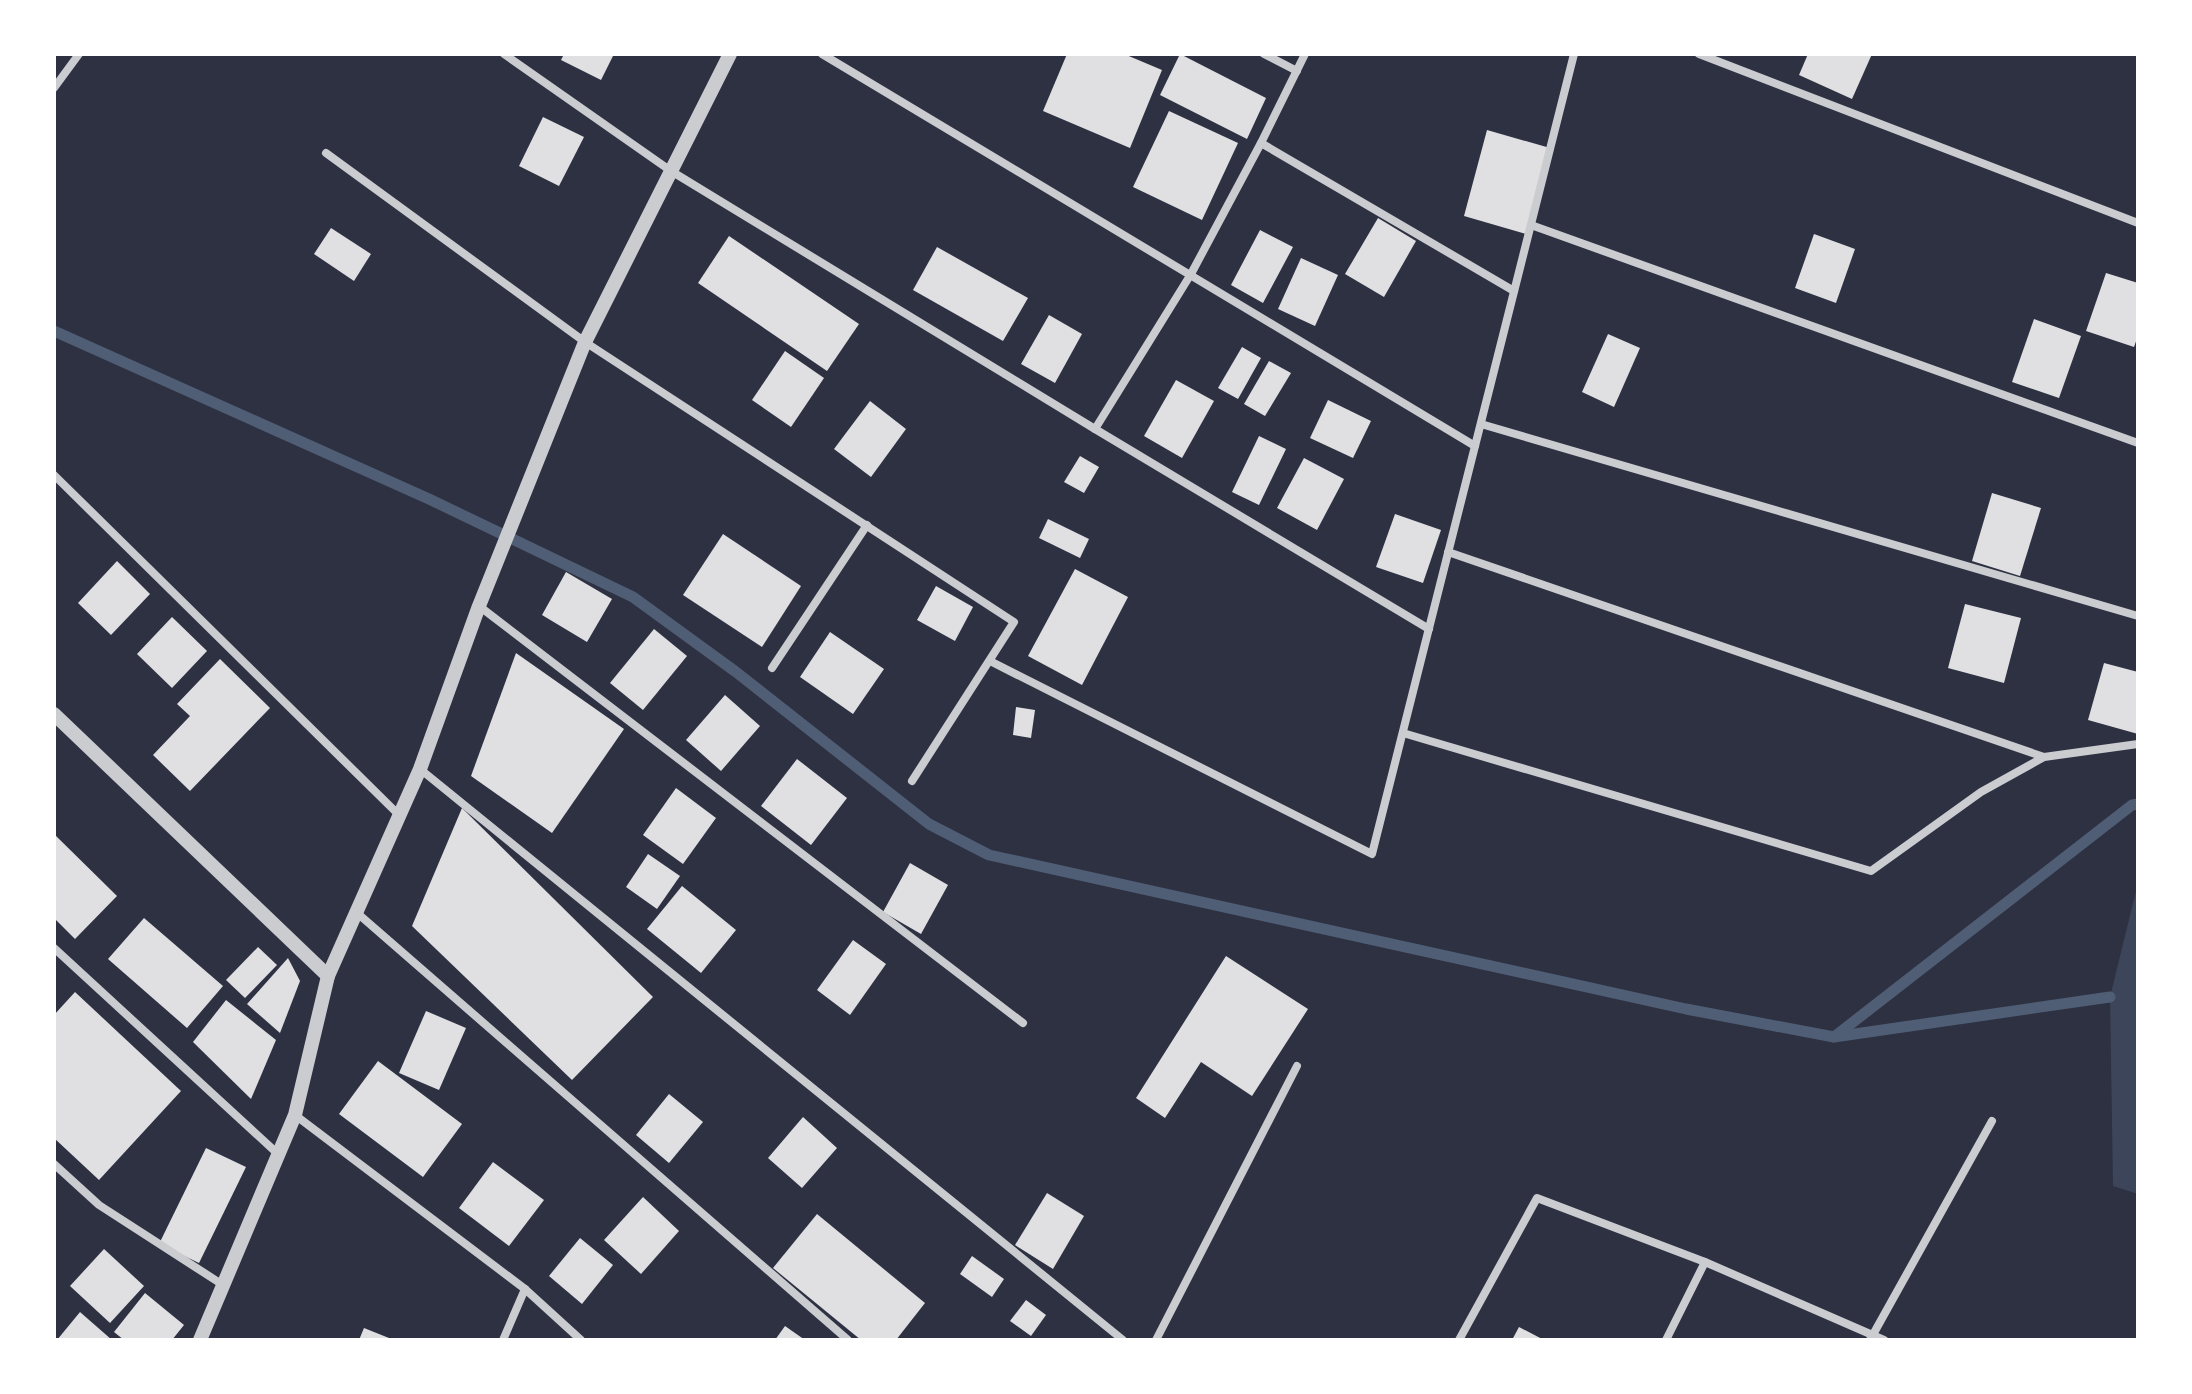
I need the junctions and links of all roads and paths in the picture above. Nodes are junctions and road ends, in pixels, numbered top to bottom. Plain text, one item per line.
1 (79, 54) edge
2 (504, 54) edge
3 (730, 54) edge
4 (822, 54) edge
5 (1264, 54) edge
6 (1305, 54) edge
7 (1574, 54) edge
8 (1699, 54) edge
9 (1297, 71) junction
10 (54, 88) edge
11 (1261, 143) junction
12 (326, 153) dead end
13 (671, 171) junction
14 (2138, 223) edge
15 (1531, 225) junction
16 (1191, 274) junction
17 (1514, 291) junction
18 (585, 342) junction
19 (1481, 424) junction
20 (1095, 429) junction
21 (2138, 443) edge
22 (1475, 446) junction
23 (54, 475) edge
24 (867, 525) junction
25 (1448, 552) junction
26 (479, 606) junction
27 (2138, 616) edge
28 (1429, 629) junction
29 (990, 661) junction
30 (772, 668) dead end
31 (54, 714) edge
32 (1403, 733) junction
33 (2138, 744) edge
34 (2044, 757) junction
35 (420, 769) junction
36 (912, 781) dead end
37 (399, 815) junction
38 (355, 911) junction
39 (54, 948) edge
40 (328, 976) junction
41 (1023, 1023) dead end
42 (1297, 1066) dead end
43 (295, 1115) junction
44 (1992, 1121) dead end
45 (278, 1154) junction
46 (54, 1164) edge
47 (1705, 1262) junction
48 (223, 1285) junction
49 (525, 1289) junction
50 (1872, 1337) edge
51 (200, 1340) edge
52 (503, 1340) edge
53 (581, 1340) edge
54 (848, 1340) edge
55 (1123, 1340) edge
56 (1156, 1340) edge
57 (1459, 1340) edge
58 (1666, 1340) edge
59 (1884, 1340) edge

1 - 10 street
2 - 13 street
3 - 13 street
4 - 16 street
5 - 9 street
6 - 9 street
7 - 15 street
8 - 14 street
9 - 11 street
11 - 16 street
11 - 17 street
12 - 18 street
13 - 18 street
13 - 20 street
15 - 17 street
15 - 21 street
16 - 20 street
16 - 22 street
17 - 19 street
18 - 24 street
18 - 26 street
19 - 22 street
19 - 27 street
20 - 28 street
22 - 25 street
23 - 37 street
24 - 29 street
24 - 30 street
25 - 28 street
25 - 34 street
26 - 35 street
26 - 41 street
28 - 32 street
29 - 32 street
29 - 36 street
31 - 40 street
32 - 34 street
33 - 34 street
35 - 37 street
35 - 55 street
37 - 38 street
38 - 40 street
38 - 54 street
39 - 45 street
40 - 43 street
42 - 56 street
43 - 45 street
43 - 49 street
44 - 50 street
45 - 48 street
46 - 48 street
47 - 50 street
47 - 57 street
47 - 58 street
48 - 51 street
49 - 52 street
49 - 53 street
50 - 59 street

